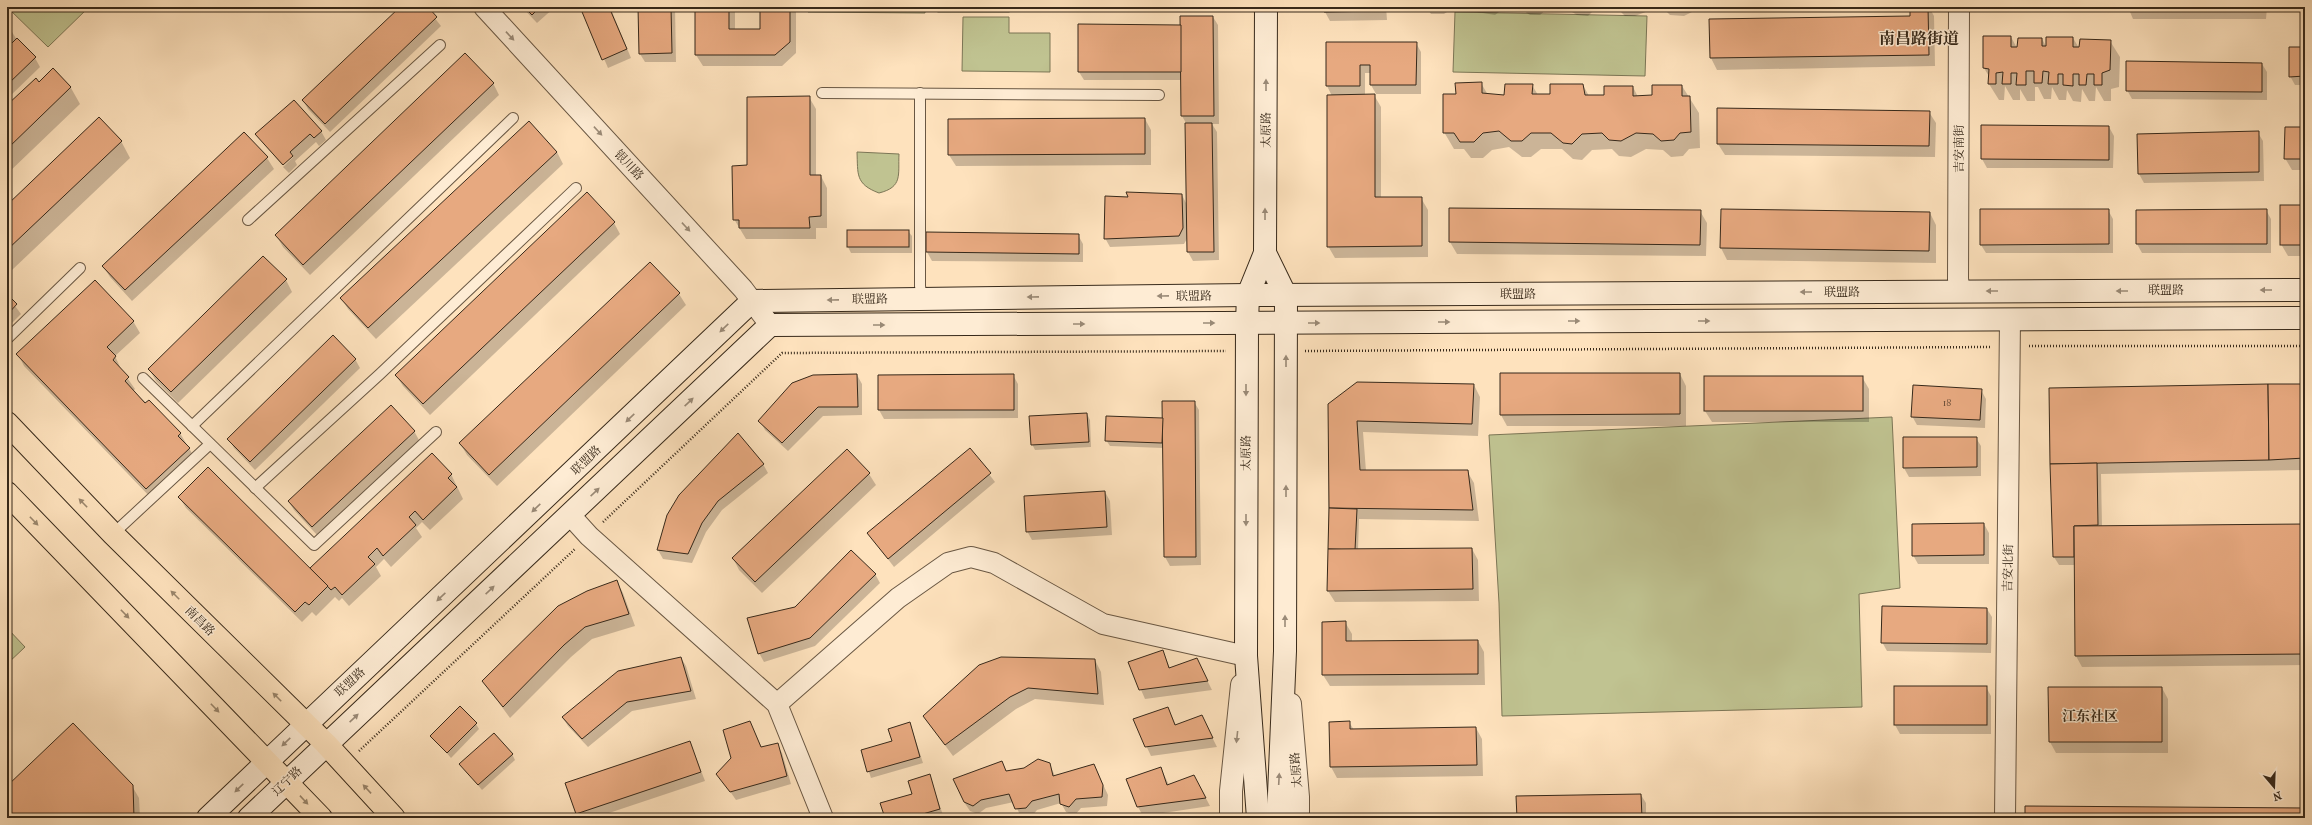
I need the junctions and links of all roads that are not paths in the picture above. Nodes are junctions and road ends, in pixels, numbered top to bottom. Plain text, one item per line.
1 (484, 7) edge
2 (1266, 7) edge
3 (1959, 7) edge
4 (440, 45) dead end
5 (822, 93) dead end
6 (920, 93) junction
7 (1159, 95) dead end
8 (513, 118) dead end
9 (576, 188) dead end
10 (248, 220) dead end
11 (1265, 254) junction
12 (80, 268) dead end
13 (2305, 290) edge
14 (1960, 291) junction
15 (1248, 296) junction
16 (1286, 296) junction
17 (922, 298) junction
18 (752, 302) junction
19 (2305, 318) edge
20 (2010, 319) junction
21 (1246, 323) junction
22 (1286, 323) junction
23 (770, 325) junction
24 (7, 339) edge
25 (143, 378) dead end
26 (7, 423) edge
27 (192, 426) junction
28 (436, 432) dead end
29 (210, 444) junction
30 (255, 488) junction
31 (7, 493) edge
32 (570, 516) junction
33 (113, 534) junction
34 (1285, 651) junction
35 (1246, 656) junction
36 (777, 704) junction
37 (305, 724) junction
38 (326, 744) junction
39 (267, 761) junction
40 (287, 781) junction
41 (208, 818) edge
42 (249, 818) edge
43 (321, 818) edge
44 (394, 818) edge
45 (823, 818) edge
46 (1231, 818) edge
47 (1258, 818) edge
48 (1278, 818) edge
49 (1298, 818) edge
50 (2006, 818) edge

1 -> 18 street, 银川路
11 -> 2 main road, 太原路
3 - 14 street, 吉安南街
4 - 10 lane
5 - 6 lane
6 - 7 lane
6 - 17 lane
8 - 27 lane
9 - 30 lane
11 - 15 main road, 太原路
11 - 16 main road, 太原路
12 - 24 lane
13 -> 14 main road, 联盟路
14 -> 16 main road, 联盟路
15 - 16 main road, 联盟路
15 -> 17 main road, 联盟路
15 - 21 main road, 太原路
16 - 22 main road, 太原路
17 -> 18 main road, 联盟路
18 - 23 street, 银川路
18 -> 37 main road, 联盟路
19 - 20 main road
22 -> 20 main road
20 - 50 street, 吉安北街
21 - 22 main road
23 -> 21 main road
21 -> 35 main road, 太原路
34 -> 22 main road, 太原路
32 -> 23 main road
25 - 27 lane
33 -> 26 main road, 南昌路
27 - 29 lane
28 - 30 lane
29 - 30 lane
29 - 33 lane
31 -> 39 main road
32 - 36 street
38 -> 32 main road
37 -> 33 main road, 南昌路
48 -> 34 main road, 太原路
34 - 49 main road, 太原路
35 - 36 street
35 -> 46 main road, 太原路
35 - 47 main road, 太原路
36 - 45 street
37 - 38 main road, 南昌路
37 -> 39 main road, 联盟路
38 - 40 main road, 辽宁路
44 -> 38 main road, 南昌路
39 - 40 main road
39 -> 41 main road
40 - 42 main road, 辽宁路
40 -> 43 main road

